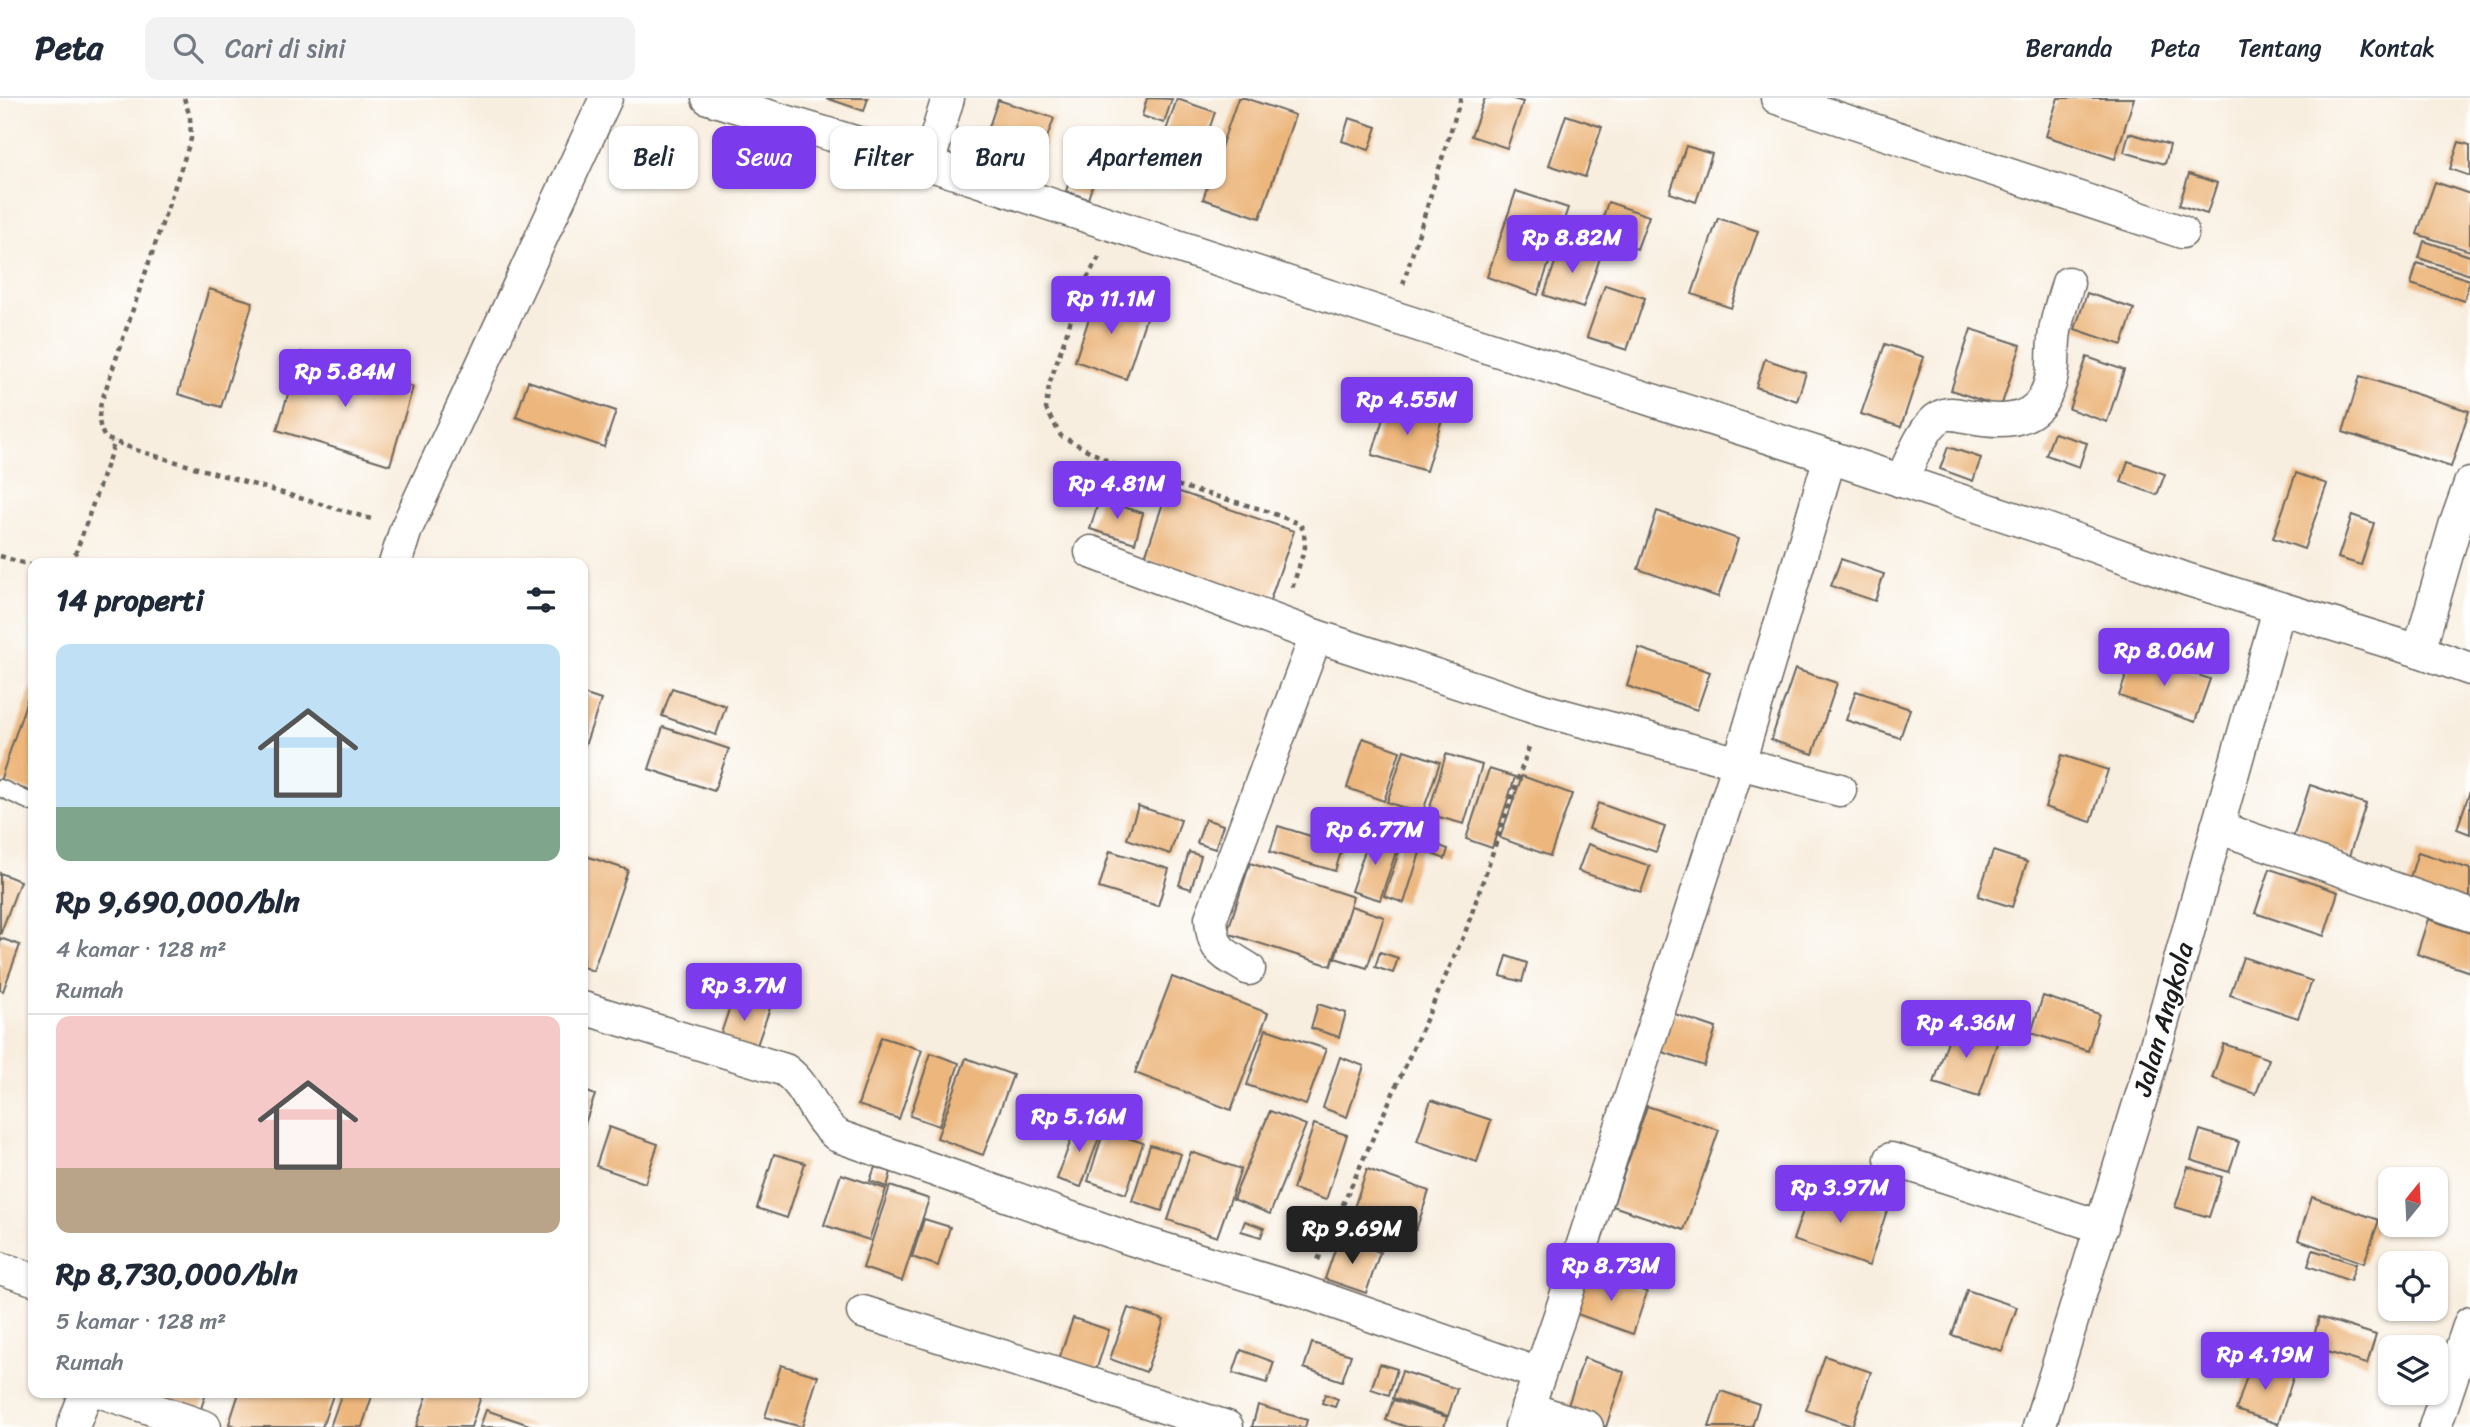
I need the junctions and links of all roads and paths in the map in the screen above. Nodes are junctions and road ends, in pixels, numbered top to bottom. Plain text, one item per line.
1 (184, 98) edge
2 (606, 98) edge
3 (708, 98) edge
4 (948, 98) edge
5 (1461, 98) edge
6 (1776, 98) edge
7 (937, 134) edge
8 (830, 135) edge
9 (937, 167) edge
10 (1115, 225) junction
11 (2182, 233) dead end
12 (2068, 283) dead end
13 (1393, 317) junction
14 (115, 442) junction
15 (1830, 457) junction
16 (1901, 481) junction
17 (2470, 484) edge
18 (406, 529) junction
19 (1091, 552) dead end
20 (0, 556) edge
21 (74, 558) edge
22 (398, 558) edge
23 (28, 564) edge
24 (2279, 609) junction
25 (1282, 623) junction
26 (1316, 636) junction
27 (2419, 651) junction
28 (2470, 669) edge
29 (1542, 710) junction
30 (1739, 763) junction
31 (0, 788) edge
32 (1840, 790) dead end
33 (28, 801) edge
34 (2217, 827) junction
35 (2470, 915) edge
36 (1249, 969) dead end
37 (588, 1010) edge
38 (1891, 1159) dead end
39 (2102, 1227) junction
40 (0, 1268) edge
41 (28, 1277) edge
42 (1304, 1292) junction
43 (863, 1312) dead end
44 (2470, 1324) edge
45 (1539, 1374) junction
46 (84, 1398) edge
47 (120, 1398) edge
48 (1524, 1418) edge
49 (74, 1427) edge
50 (205, 1427) edge
51 (1227, 1427) edge
52 (1587, 1427) edge
53 (2039, 1427) edge
54 (2435, 1427) edge

1 - 14 path
2 - 18 street
3 - 8 street
4 - 7 street
5 - 13 path
6 - 11 street
9 - 10 street
10 - 13 street
10 - 25 path
12 - 16 street
13 - 15 street
14 - 18 path
14 - 21 path
15 - 16 street
15 - 30 street
16 - 24 street
17 - 27 street
18 - 22 street
19 - 25 street
20 - 23 path
24 - 27 street
24 - 34 street, Jalan Angkola
25 - 26 street
26 - 29 street
26 - 36 street
27 - 28 street
29 - 30 street
29 - 42 path
30 - 32 street
30 - 45 street
31 - 33 lane
34 - 35 street
34 - 39 street, Jalan Angkola
37 - 42 street
38 - 39 street
39 - 53 street, Jalan Angkola
40 - 41 street
42 - 45 street
43 - 51 street
44 - 54 street
45 - 48 street
46 - 49 street
47 - 50 street
48 - 52 street

